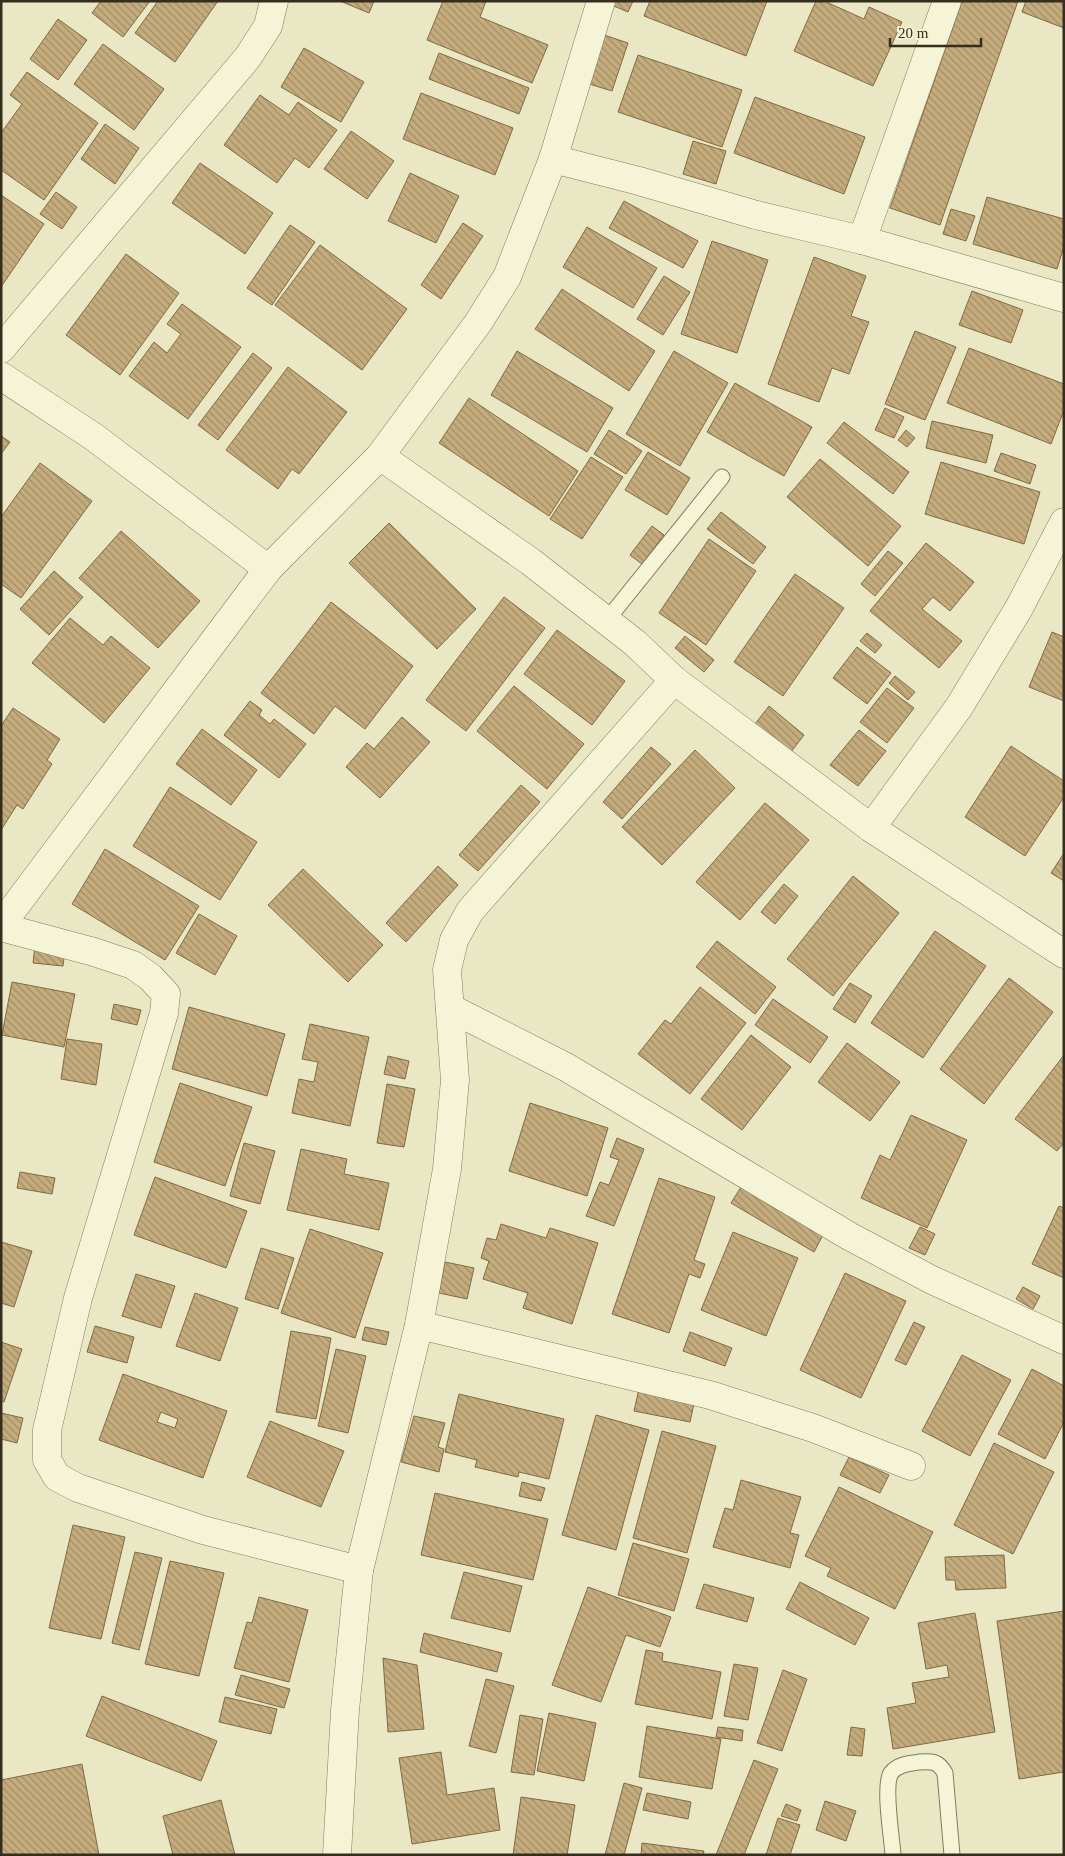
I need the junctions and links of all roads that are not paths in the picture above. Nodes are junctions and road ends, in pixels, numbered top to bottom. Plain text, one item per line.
1 (274, 1) edge
2 (602, 1) edge
3 (947, 1) edge
4 (554, 159) junction
5 (862, 240) junction
6 (1064, 298) edge
7 (1, 349) edge
8 (1, 376) edge
9 (380, 456) junction
10 (722, 477) dead end
11 (1064, 522) edge
12 (268, 569) junction
13 (607, 620) junction
14 (674, 680) junction
15 (871, 828) junction
16 (1, 926) edge
17 (1064, 954) edge
18 (450, 1008) junction
19 (420, 1325) junction
20 (1064, 1340) edge
21 (911, 1466) dead end
22 (359, 1570) junction
23 (337, 1855) edge
24 (893, 1855) edge
25 (952, 1855) edge

1 - 7 street
2 - 4 street
3 - 5 street
4 - 5 street
4 - 9 street
5 - 6 street
8 - 12 street
9 - 12 street
9 - 13 street
10 - 13 lane
11 - 15 street
12 - 16 street
13 - 14 street
14 - 15 street
14 - 18 street
15 - 17 street
16 - 22 street
18 - 19 street
18 - 20 street
19 - 21 street
19 - 22 street
22 - 23 street
24 - 25 lane

